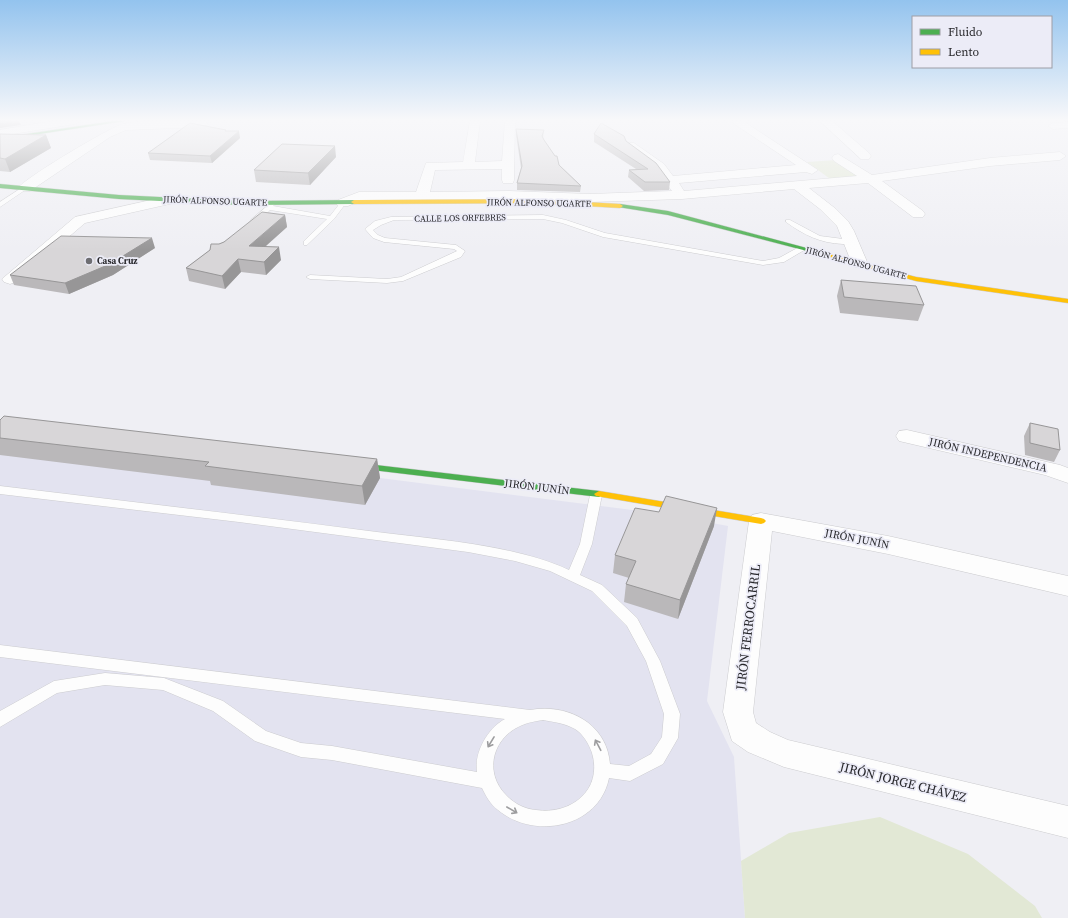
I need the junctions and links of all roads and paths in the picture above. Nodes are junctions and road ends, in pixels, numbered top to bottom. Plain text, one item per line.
1 (62, 164) edge
2 (655, 164) edge
3 (810, 164) edge
4 (847, 164) edge
5 (977, 164) edge
6 (508, 165) joint
7 (804, 165) junction
8 (468, 166) joint
9 (870, 179) junction
10 (670, 180) junction
11 (828, 183) junction
12 (0, 186) edge
13 (798, 186) junction
14 (25, 188) junction
15 (422, 195) junction
16 (509, 195) junction
17 (682, 195) junction
18 (533, 199) junction
19 (169, 200) junction
20 (343, 203) junction
21 (0, 205) edge
22 (272, 206) junction
23 (918, 214) dead end
24 (332, 218) junction
25 (788, 221) dead end
26 (249, 226) edge
27 (851, 242) junction
28 (307, 243) dead end
29 (802, 249) junction
30 (860, 264) junction
31 (310, 277) dead end
32 (10, 279) edge
33 (1068, 301) edge
34 (907, 436) dead end
35 (341, 464) edge
36 (1068, 476) edge
37 (0, 490) edge
38 (596, 495) junction
39 (761, 522) junction
40 (573, 577) junction
41 (1068, 586) edge
42 (0, 651) edge
43 (527, 715) junction
44 (0, 720) edge
45 (743, 731) joint
46 (603, 770) junction
47 (487, 781) junction
48 (1068, 822) edge

1 - 14 street
2 - 10 street
3 - 7 street
4 - 9 street
5 - 9 street
6 - 8 street
6 - 16 street
7 - 10 street
7 - 11 street
8 - 15 street
9 - 11 street
9 - 23 street
10 - 17 street
11 - 13 street
12 - 14 main road, JIRÓN ALFONSO UGARTE
13 - 17 street
13 - 27 street
14 - 19 main road, JIRÓN ALFONSO UGARTE
14 - 21 lane
15 - 16 street
15 - 20 street
16 - 18 street
17 - 18 street
18 - 20 main road, JIRÓN ALFONSO UGARTE
18 - 29 main road, JIRÓN ALFONSO UGARTE
19 - 22 main road, JIRÓN ALFONSO UGARTE
19 - 32 street
20 - 22 main road, JIRÓN ALFONSO UGARTE
20 - 24 lane
22 - 24 lane
22 - 26 lane
24 - 28 lane
25 - 27 lane
27 - 30 street
29 - 30 main road, JIRÓN ALFONSO UGARTE
29 - 31 lane, CALLE LOS ORFEBRES
30 - 33 main road, JIRÓN ALFONSO UGARTE
34 - 36 street, JIRÓN INDEPENDENCIA
35 - 38 main road, JIRÓN JUNÍN
37 - 40 lane
38 - 39 main road, JIRÓN JUNÍN
38 - 40 lane
39 - 41 street, JIRÓN JUNÍN
39 - 45 street, JIRÓN FERROCARRIL
40 - 46 lane
42 - 43 lane
46 -> 43 lane
43 -> 47 lane
44 - 47 lane
45 - 48 street, JIRÓN JORGE CHÁVEZ
47 -> 46 lane

